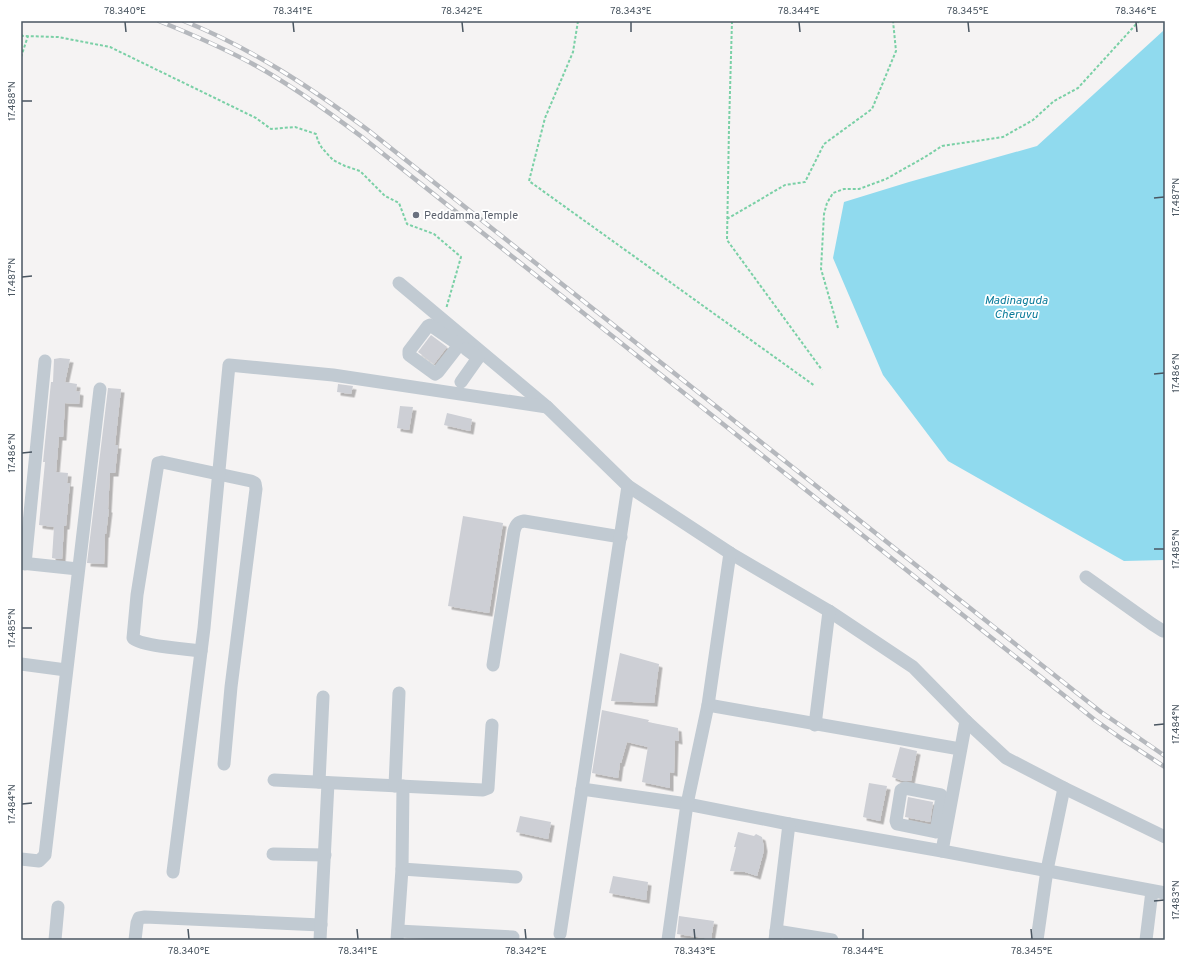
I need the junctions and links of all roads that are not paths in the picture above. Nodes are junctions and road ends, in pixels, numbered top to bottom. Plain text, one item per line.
1 (403, 291) dead end
2 (443, 324) junction
3 (463, 343) junction
4 (481, 356) junction
5 (45, 361) dead end
6 (461, 382) dead end
7 (100, 389) dead end
8 (547, 407) junction
9 (218, 473) junction
10 (628, 486) junction
11 (621, 537) junction
12 (730, 552) junction
13 (23, 563) edge
14 (78, 570) junction
15 (1086, 577) dead end
16 (829, 611) junction
17 (1165, 631) edge
18 (201, 651) junction
19 (21, 664) edge
20 (493, 665) dead end
21 (66, 670) junction
22 (399, 693) dead end
23 (323, 697) dead end
24 (708, 705) junction
25 (966, 720) junction
26 (492, 725) dead end
27 (815, 725) junction
28 (960, 749) junction
29 (224, 764) dead end
30 (274, 780) dead end
31 (323, 782) junction
32 (399, 786) junction
33 (1064, 788) junction
34 (582, 789) junction
35 (687, 804) junction
36 (945, 806) junction
37 (789, 824) junction
38 (936, 832) junction
39 (1165, 837) edge
40 (938, 850) junction
41 (272, 854) dead end
42 (325, 855) junction
43 (21, 859) edge
44 (402, 869) junction
45 (1046, 870) junction
46 (173, 872) dead end
47 (516, 877) dead end
48 (1159, 892) edge
49 (58, 907) dead end
50 (321, 925) junction
51 (560, 934) dead end
52 (776, 935) edge
53 (398, 936) edge
54 (513, 937) dead end
55 (55, 940) edge
56 (135, 940) edge
57 (320, 940) edge
58 (668, 940) edge
59 (832, 940) edge
60 (1037, 940) edge
61 (1146, 940) edge

1 - 2 street
2 - 3 street
2 - 3 street
3 - 4 street
4 - 6 street
4 - 8 street
5 - 13 street
7 - 14 street
8 - 9 street
8 - 10 street
9 - 18 street
9 - 18 street
9 - 29 street
10 - 11 street
10 - 12 street
11 - 20 street
11 - 34 street
12 - 16 street
12 - 24 street
13 - 14 street
14 - 21 street
15 - 17 street
16 - 25 street
16 - 27 street
18 - 46 street
19 - 21 street
21 - 43 street
22 - 32 street
23 - 31 street
24 - 27 street
24 - 35 street
25 - 28 street
25 - 33 street
26 - 32 street
27 - 28 street
28 - 36 street
30 - 31 street
31 - 32 street
31 - 42 street
32 - 44 street
33 - 39 street
33 - 45 street
34 - 35 street
34 - 51 street
35 - 37 street
35 - 58 street
36 - 38 street
36 - 38 street
36 - 40 street
37 - 40 street
37 - 52 street
38 - 40 street
40 - 45 street
41 - 42 street
42 - 50 street
44 - 47 street
44 - 53 street
45 - 48 street
45 - 60 street
48 - 61 street
49 - 55 street
50 - 56 street
50 - 57 street
52 - 59 street
53 - 54 street

